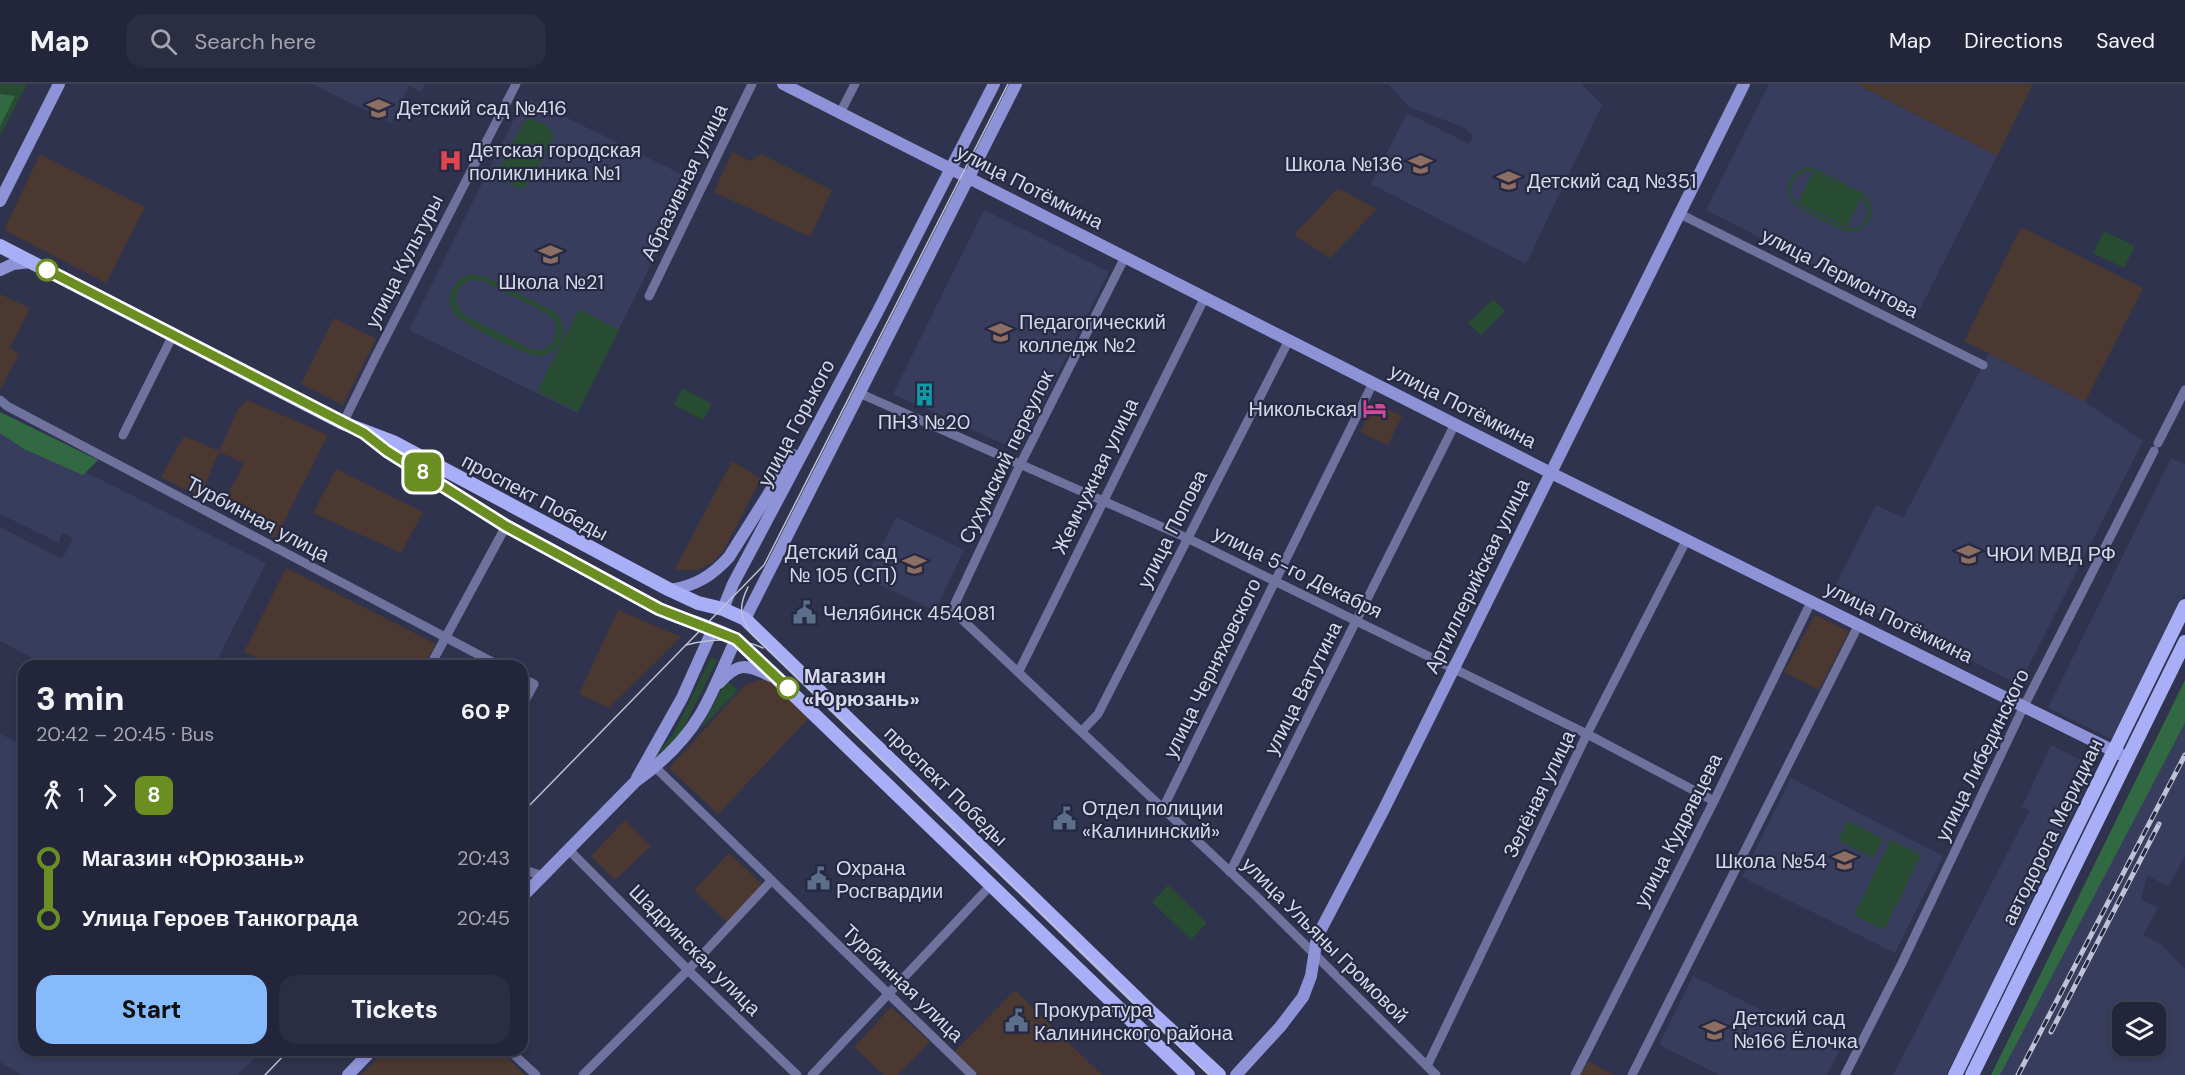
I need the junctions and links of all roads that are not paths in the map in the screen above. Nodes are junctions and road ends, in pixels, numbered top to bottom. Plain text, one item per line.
1 (59, 84) edge
2 (516, 84) edge
3 (752, 84) edge
4 (783, 84) edge
5 (855, 84) edge
6 (994, 84) edge
7 (1016, 84) edge
8 (1744, 84) edge
9 (840, 113) junction
10 (951, 169) junction
11 (969, 177) junction
12 (0, 201) edge
13 (1680, 214) junction
14 (0, 246) edge
15 (1125, 257) junction
16 (32, 262) junction
17 (0, 270) edge
18 (649, 296) dead end
19 (1205, 297) junction
20 (878, 311) junction
21 (896, 321) junction
22 (172, 335) junction
23 (1288, 340) junction
24 (1983, 365) dead end
25 (1373, 382) junction
26 (2185, 390) edge
27 (859, 393) junction
28 (0, 400) edge
29 (343, 423) junction
30 (1455, 424) junction
31 (814, 432) junction
32 (364, 433) junction
33 (123, 435) dead end
34 (1020, 465) junction
35 (1551, 472) junction
36 (1103, 500) junction
37 (506, 526) junction
38 (1187, 538) junction
39 (1687, 539) junction
40 (1275, 580) junction
41 (670, 590) junction
42 (1812, 600) junction
43 (2185, 606) edge
44 (723, 609) junction
45 (952, 610) joint
46 (745, 619) junction
47 (1357, 621) junction
48 (1859, 624) junction
49 (713, 629) junction
50 (446, 638) junction
51 (736, 639) junction
52 (2185, 642) edge
53 (433, 660) edge
54 (488, 660) edge
55 (1454, 668) junction
56 (1019, 671) junction
57 (778, 678) junction
58 (528, 681) edge
59 (710, 693) junction
60 (528, 695) edge
61 (2024, 706) junction
62 (1082, 731) junction
63 (1587, 734) junction
64 (2114, 751) junction
65 (2128, 758) junction
66 (655, 767) junction
67 (635, 782) junction
68 (1714, 801) junction
69 (1163, 808) junction
70 (568, 849) junction
71 (528, 871) edge
72 (1230, 872) junction
73 (543, 876) junction
74 (771, 881) junction
75 (991, 885) junction
76 (528, 891) edge
77 (1316, 955) junction
78 (688, 970) junction
79 (888, 994) junction
80 (366, 1056) edge
81 (515, 1056) edge
82 (1427, 1066) junction
83 (348, 1075) edge
84 (536, 1075) edge
85 (583, 1075) edge
86 (797, 1075) edge
87 (812, 1075) edge
88 (972, 1075) edge
89 (1188, 1075) edge
90 (1219, 1075) edge
91 (1236, 1075) edge
92 (1436, 1075) edge
93 (1575, 1075) edge
94 (1632, 1075) edge
95 (1845, 1075) edge
96 (1955, 1075) edge
97 (1972, 1075) edge

1 - 12 street
2 - 29 street, улица Культуры
3 - 18 street, Абразивная улица
4 - 9 street, улица Потёмкина
5 - 9 street
6 - 10 street, улица Горького
7 - 11 street, улица Горького
8 - 13 street, Артиллерийская улица
9 - 10 street, улица Потёмкина
10 - 11 street, улица Потёмкина
10 - 20 street, улица Горького
11 - 15 street, улица Потёмкина
11 - 21 street, улица Горького
13 - 24 street, улица Лермонтова
13 - 35 street, Артиллерийская улица
14 - 16 main road, проспект Победы
15 - 19 street, улица Потёмкина
15 - 34 street, Сухумский переулок
16 - 17 street
16 - 22 main road, проспект Победы
19 - 23 street, улица Потёмкина
19 - 36 street, Жемчужная улица
20 - 21 street
20 - 31 street, улица Горького
21 - 27 street, улица Горького
22 - 29 main road, проспект Победы
22 - 33 street
23 - 25 street, улица Потёмкина
23 - 38 street, улица Попова
25 - 30 street, улица Потёмкина
25 - 40 street, улица Черняховского
26 - 61 street, улица Либединского
27 - 34 street, улица 5-го Декабря
27 - 46 street, улица Горького
28 - 50 street, Турбинная улица
29 - 32 main road, проспект Победы
30 - 35 street, улица Потёмкина
30 - 47 street, улица Ватутина
31 - 41 street
31 - 44 street, улица Горького
32 - 37 main road, проспект Победы
32 - 41 main road, проспект Победы
34 - 36 street, улица 5-го Декабря
34 - 45 street, Сухумский переулок
35 - 39 street, улица Потёмкина
35 - 55 street, Артиллерийская улица
36 - 38 street, улица 5-го Декабря
36 - 56 street, Жемчужная улица
37 - 49 main road, проспект Победы
37 - 50 street
38 - 40 street, улица 5-го Декабря
38 - 62 street, улица Попова
39 - 42 street, улица Потёмкина
39 - 63 street, Зелёная улица
40 - 47 street, улица 5-го Декабря
40 - 69 street, улица Черняховского
41 - 44 main road, проспект Победы
42 - 48 street, улица Потёмкина
42 - 68 street, улица Кудрявцева
43 - 64 main road, автодорога Меридиан
44 - 46 main road, проспект Победы
44 - 49 main road, улица Горького
45 - 56 street, улица Ульяны Громовой
46 - 51 main road, улица Горького
46 - 90 main road, проспект Победы
47 - 55 street, улица 5-го Декабря
47 - 72 street, улица Ватутина
48 - 61 street, улица Потёмкина
48 - 94 street
49 - 51 main road, проспект Победы
49 - 67 street, улица Горького
50 - 53 street
50 - 54 street, Турбинная улица
51 - 57 main road, проспект Победы
51 - 59 street, улица Горького
52 - 65 main road, автодорога Меридиан
55 - 63 street, улица 5-го Декабря
55 - 77 street, Артиллерийская улица
56 - 62 street, улица Ульяны Громовой
57 - 59 street, улица Горького
57 - 75 main road, проспект Победы
58 - 60 street
59 - 66 street, улица Горького
61 - 64 street, улица Потёмкина
61 - 95 street, улица Либединского
62 - 69 street, улица Ульяны Громовой
63 - 68 street, улица 5-го Декабря
63 - 82 street, Зелёная улица
64 - 65 street, улица Потёмкина
64 - 96 main road, автодорога Меридиан
65 - 97 main road, автодорога Меридиан
66 - 67 street, улица Горького
66 - 74 street, Турбинная улица
67 - 70 street, улица Горького
68 - 93 street, улица Кудрявцева
69 - 72 street, улица Ульяны Громовой
70 - 73 street, улица Горького
70 - 78 street, Шадринская улица
71 - 73 street
72 - 77 street, улица Ульяны Громовой
73 - 76 street, улица Горького
74 - 78 street
74 - 79 street, Турбинная улица
75 - 79 street
75 - 89 main road, проспект Победы
77 - 82 street, улица Ульяны Громовой
77 - 91 street, Артиллерийская улица
78 - 85 street
78 - 86 street, Шадринская улица
79 - 87 street
79 - 88 street, Турбинная улица
80 - 83 street
81 - 84 street
82 - 92 street, улица Ульяны Громовой

